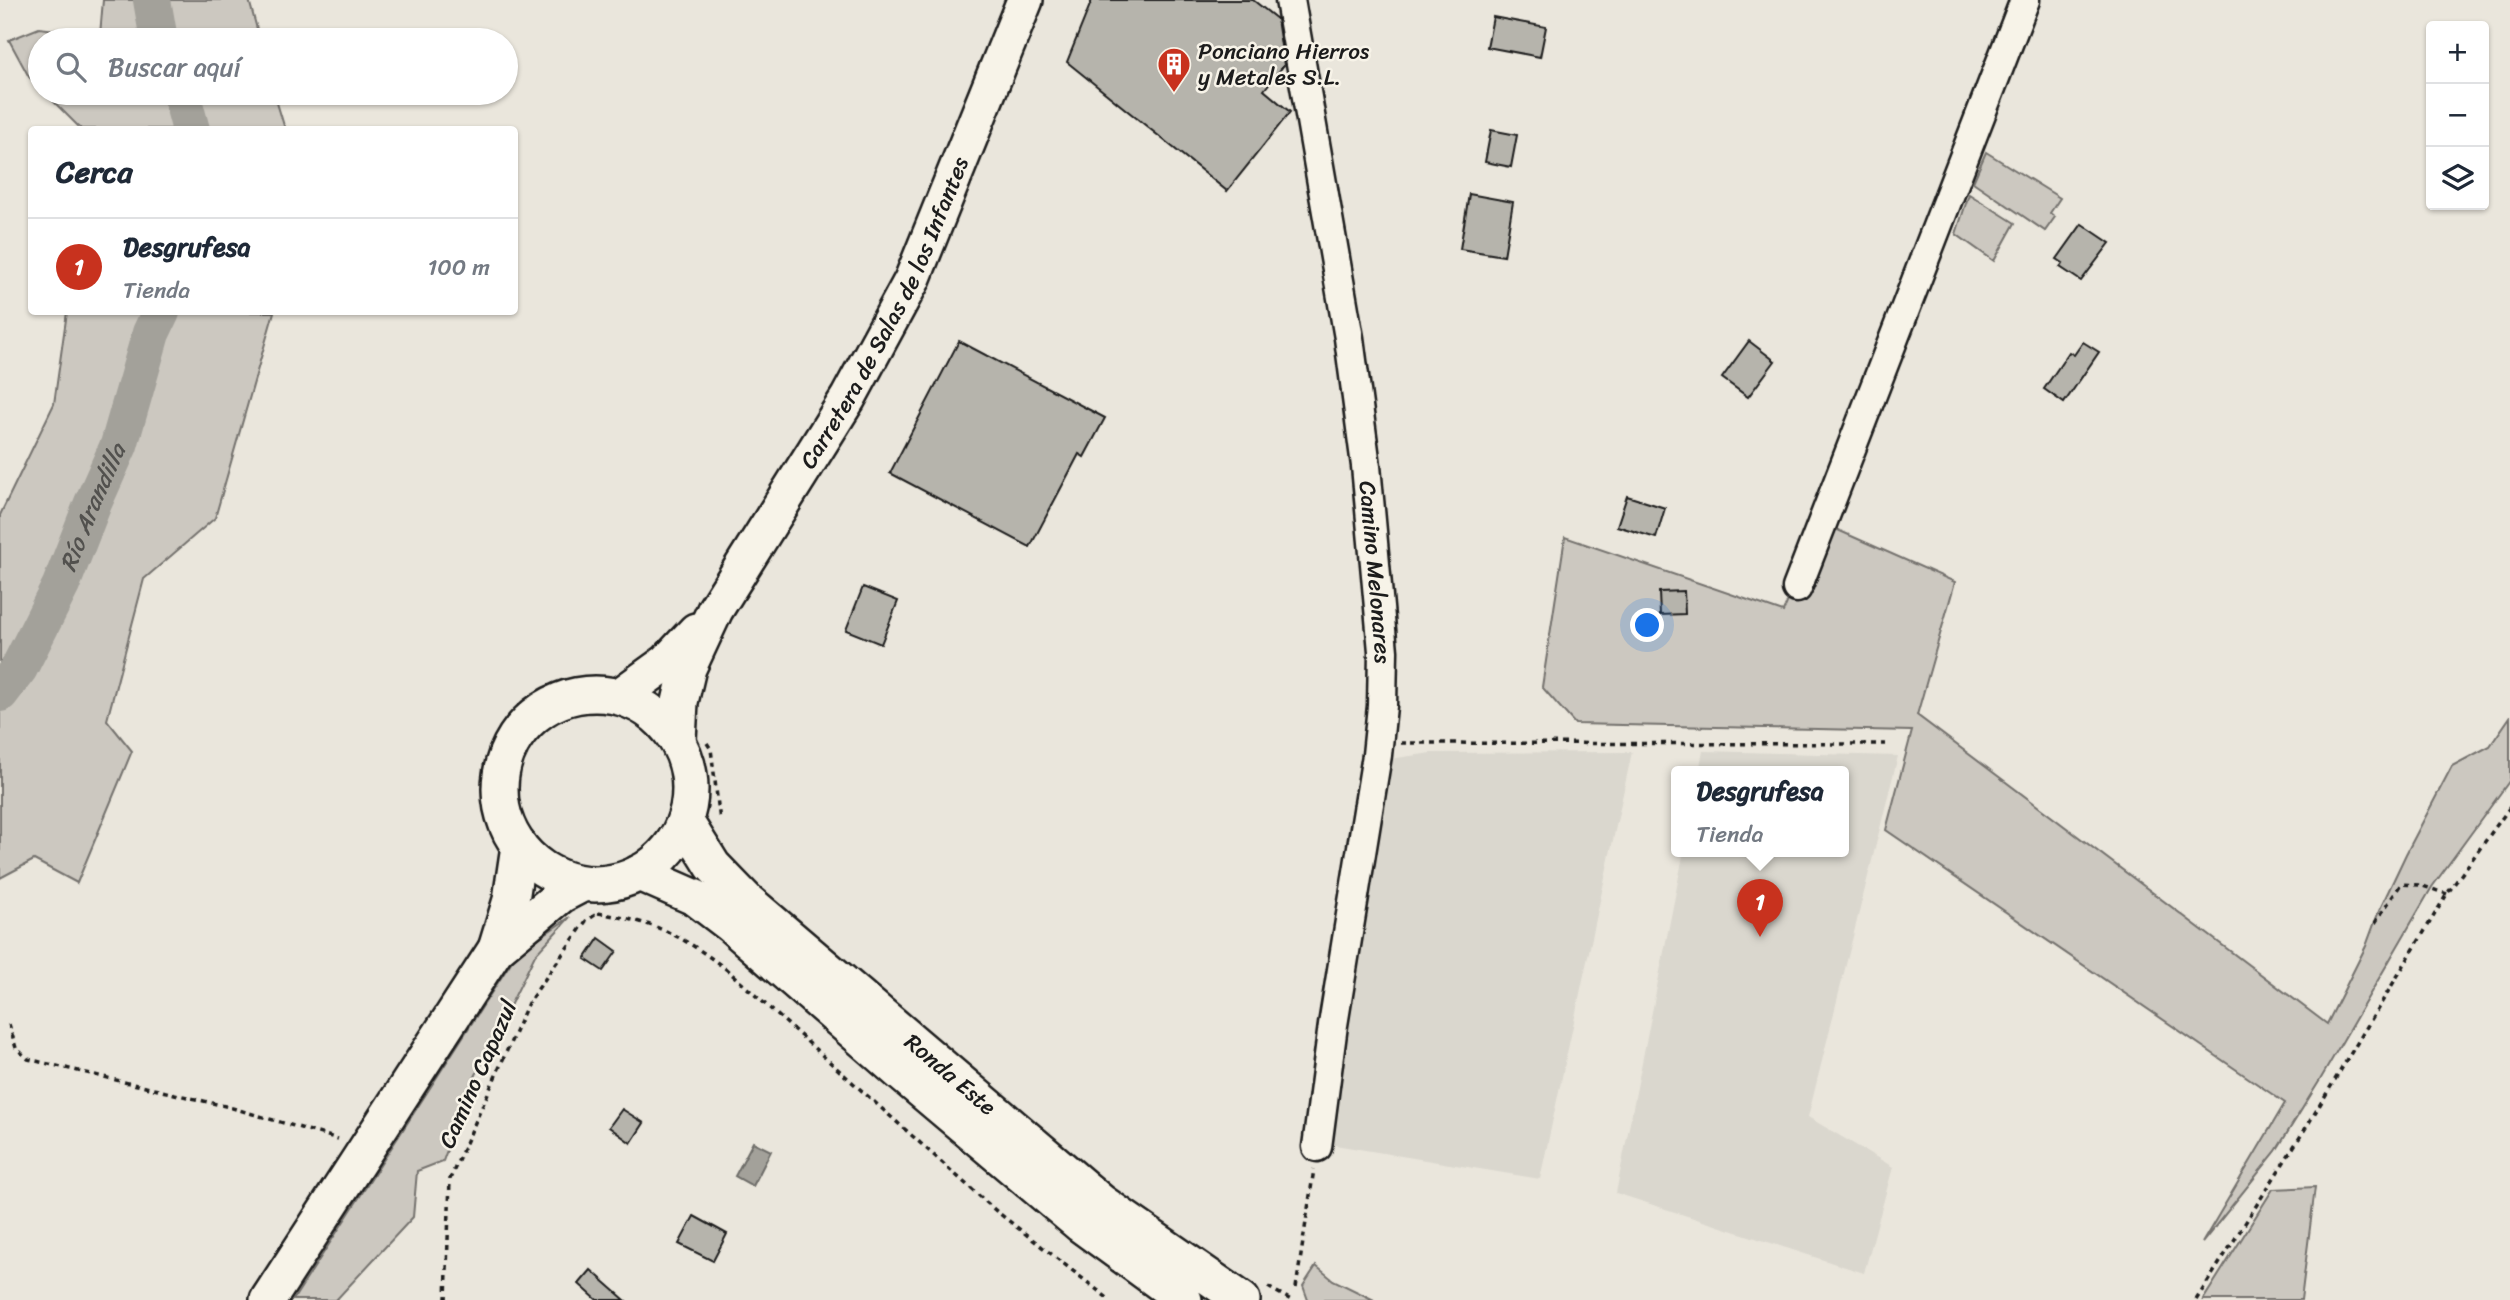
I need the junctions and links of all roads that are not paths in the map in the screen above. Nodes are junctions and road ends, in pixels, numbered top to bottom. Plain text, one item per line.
1 (1025, 0) edge
2 (1290, 0) edge
3 (2025, 0) edge
4 (1797, 588) dead end
5 (715, 610) junction
6 (620, 696) junction
7 (678, 732) junction
8 (685, 821) junction
9 (519, 846) junction
10 (639, 873) junction
11 (591, 894) junction
12 (496, 949) junction
13 (1317, 1147) road end
14 (1250, 1290) edge
15 (268, 1300) edge
16 (1184, 1300) edge

1 - 5 main road, Carretera de Salas de los Infantes
2 - 13 street, Camino Melonares
3 - 4 street
5 - 6 main road, Carretera de Salas de los Infantes
5 - 7 main road, Carretera de Salas de los Infantes
6 - 7 main road
6 - 9 main road
7 - 8 main road
8 - 10 main road
8 - 14 main road, Ronda Este
9 - 11 main road
9 - 12 main road
10 - 11 main road
10 - 16 main road, Ronda Este
11 - 12 main road
12 - 15 main road

